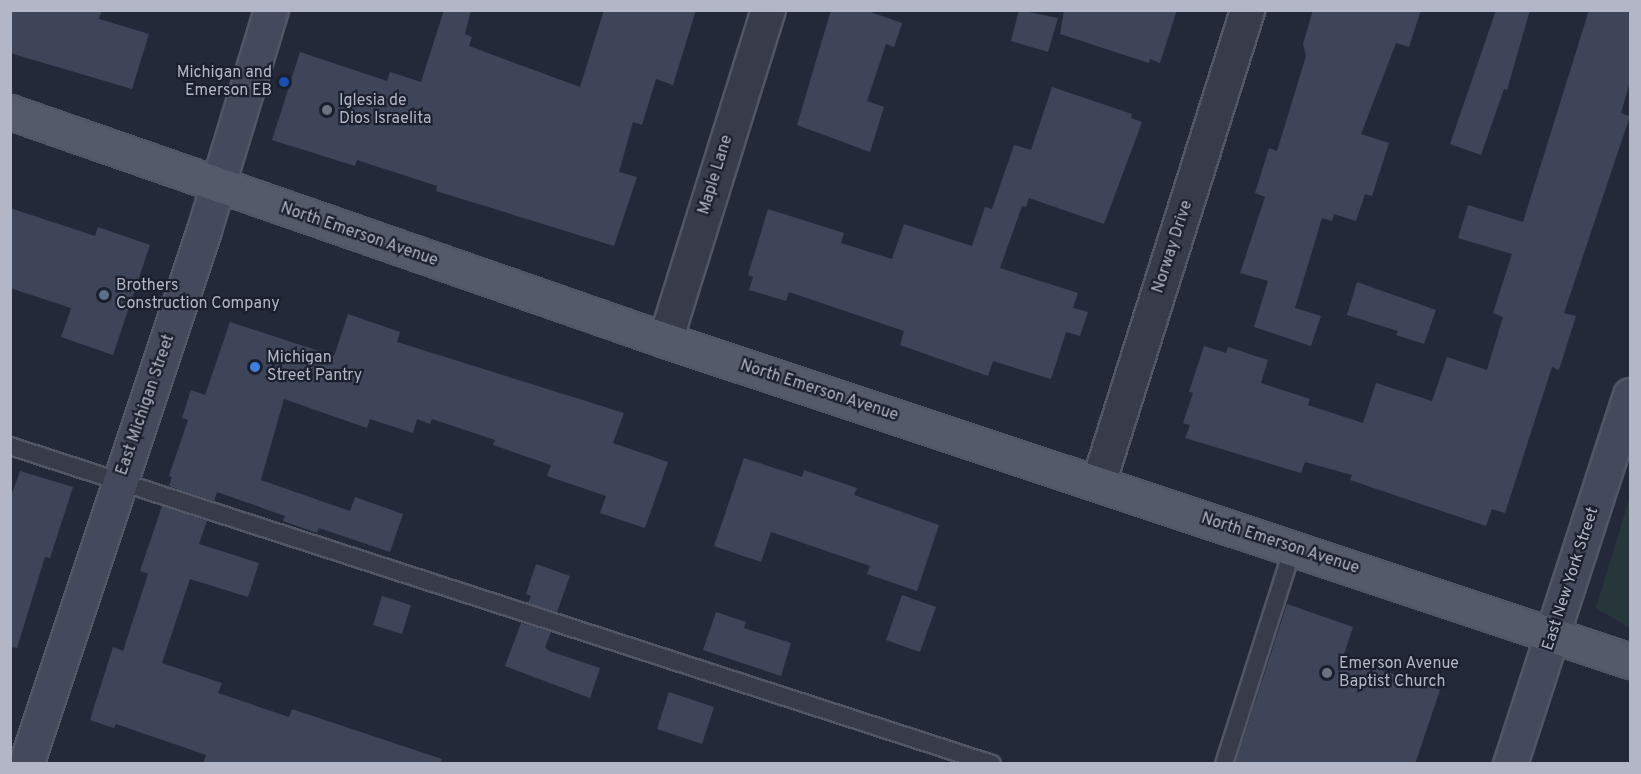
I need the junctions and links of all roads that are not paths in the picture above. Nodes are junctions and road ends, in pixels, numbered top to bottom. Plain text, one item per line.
1 (271, 10) edge
2 (768, 10) edge
3 (1247, 10) edge
4 (10, 112) edge
5 (218, 186) junction
6 (664, 340) junction
7 (1630, 395) edge
8 (10, 446) edge
9 (120, 483) junction
10 (1098, 483) junction
11 (1293, 548) junction
12 (1553, 635) junction
13 (1630, 661) edge
14 (26, 764) edge
15 (992, 764) edge
16 (1224, 764) edge
17 (1510, 764) edge

1 - 5 main road, East Michigan Street
2 - 6 street, Maple Lane
3 - 10 street, Norway Drive
4 - 5 main road, North Emerson Avenue
5 - 6 main road, North Emerson Avenue
5 - 9 main road, East Michigan Street
6 - 10 main road, North Emerson Avenue
7 - 12 main road, East New York Street
8 - 9 lane
9 - 14 main road, East Michigan Street
9 - 15 lane
10 - 11 main road, North Emerson Avenue
11 - 12 main road, North Emerson Avenue
11 - 16 lane
12 - 13 main road, North Emerson Avenue
12 - 17 main road, East New York Street

